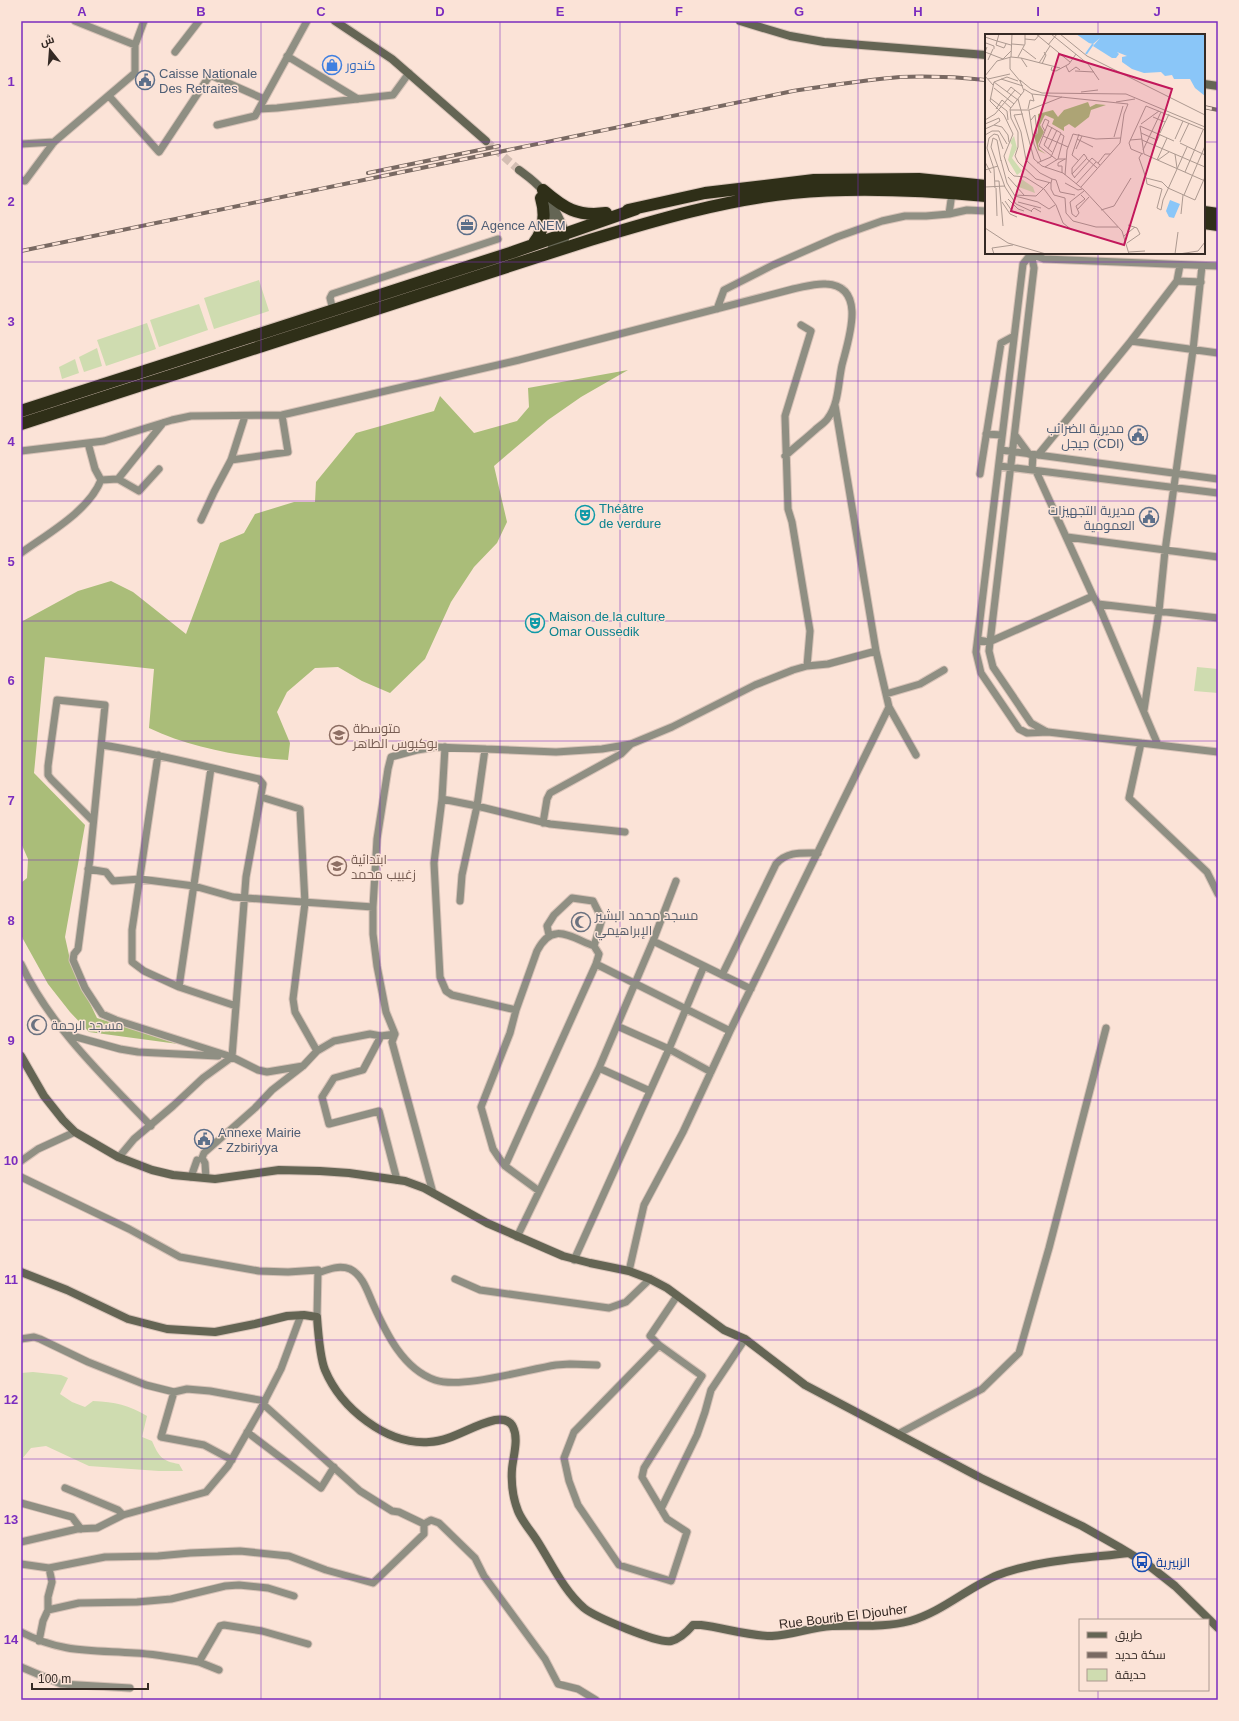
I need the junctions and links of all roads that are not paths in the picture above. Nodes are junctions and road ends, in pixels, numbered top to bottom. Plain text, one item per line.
1 (144, 21) edge
2 (199, 21) edge
3 (307, 21) edge
4 (335, 21) edge
5 (740, 21) edge
6 (79, 22) edge
7 (134, 45) junction
8 (175, 52) dead end
9 (985, 55) edge
10 (287, 56) junction
11 (409, 73) junction
12 (1205, 84) edge
13 (1218, 86) edge
14 (108, 96) junction
15 (264, 99) junction
16 (358, 99) junction
17 (259, 109) junction
18 (217, 125) dead end
19 (486, 141) tunnel mouth
20 (54, 142) junction
21 (21, 144) edge
22 (21, 180) edge
23 (985, 186) edge
24 (952, 193) junction
25 (542, 194) junction
26 (985, 196) edge
27 (636, 209) junction
28 (985, 210) edge
29 (1205, 212) edge
30 (949, 214) junction
31 (1218, 214) edge
32 (1205, 223) edge
33 (1218, 225) edge
34 (563, 235) junction
35 (498, 239) dead end
36 (534, 244) junction
37 (575, 245) junction
38 (1030, 254) edge
39 (1031, 254) edge
40 (1033, 254) edge
41 (1180, 265) junction
42 (1202, 266) junction
43 (1218, 266) edge
44 (467, 281) junction
45 (1177, 281) junction
46 (1201, 282) junction
47 (717, 309) junction
48 (333, 310) junction
49 (801, 325) dead end
50 (1014, 336) junction
51 (1131, 341) junction
52 (1193, 350) junction
53 (1218, 353) edge
54 (835, 405) junction
55 (21, 411) edge
56 (282, 415) junction
57 (245, 416) junction
58 (163, 423) junction
59 (21, 424) edge
60 (986, 434) junction
61 (1002, 435) junction
62 (1015, 435) junction
63 (88, 443) junction
64 (1001, 450) junction
65 (21, 451) edge
66 (1013, 452) junction
67 (1033, 455) junction
68 (785, 456) junction
69 (232, 460) junction
70 (999, 466) junction
71 (1011, 468) junction
72 (159, 469) dead end
73 (1034, 471) junction
74 (1175, 473) junction
75 (980, 474) dead end
76 (118, 479) junction
77 (1218, 479) edge
78 (101, 480) junction
79 (1173, 487) junction
80 (1218, 493) edge
81 (202, 520) dead end
82 (1067, 537) junction
83 (1165, 551) junction
84 (21, 553) edge
85 (1218, 557) edge
86 (1093, 596) junction
87 (1098, 604) junction
88 (1159, 611) junction
89 (1218, 618) edge
90 (978, 640) junction
91 (989, 642) junction
92 (876, 651) junction
93 (807, 666) junction
94 (944, 670) dead end
95 (886, 694) junction
96 (889, 707) junction
97 (1144, 710) junction
98 (1048, 732) junction
99 (1141, 743) junction
100 (631, 744) junction
101 (102, 745) junction
102 (1158, 745) junction
103 (445, 747) junction
104 (485, 748) junction
105 (1218, 752) edge
106 (158, 755) junction
107 (916, 755) dead end
108 (211, 768) junction
109 (260, 797) junction
110 (442, 800) junction
111 (477, 806) junction
112 (93, 820) junction
113 (542, 823) junction
114 (625, 832) dead end
115 (818, 853) junction
116 (88, 869) junction
117 (140, 879) junction
118 (676, 881) dead end
119 (194, 886) junction
120 (1218, 894) edge
121 (244, 898) junction
122 (460, 901) dead end
123 (305, 903) junction
124 (373, 908) junction
125 (547, 926) junction
126 (558, 933) junction
127 (549, 935) junction
128 (653, 941) junction
129 (594, 946) junction
130 (21, 964) edge
131 (596, 964) junction
132 (704, 966) junction
133 (722, 975) junction
134 (635, 983) junction
135 (179, 987) junction
136 (751, 990) junction
137 (236, 1006) junction
138 (687, 1009) junction
139 (516, 1010) junction
140 (617, 1026) junction
141 (1106, 1028) dead end
142 (730, 1031) junction
143 (395, 1034) junction
144 (68, 1035) junction
145 (381, 1036) junction
146 (670, 1049) junction
147 (317, 1051) junction
148 (21, 1056) edge
149 (232, 1057) junction
150 (303, 1066) junction
151 (599, 1068) junction
152 (711, 1072) junction
153 (650, 1091) junction
154 (151, 1126) junction
155 (75, 1132) junction
156 (119, 1157) junction
157 (197, 1160) dead end
158 (21, 1161) edge
159 (505, 1166) junction
160 (21, 1177) edge
161 (191, 1177) junction
162 (206, 1178) junction
163 (397, 1180) junction
164 (539, 1191) junction
165 (433, 1193) junction
166 (517, 1237) junction
167 (574, 1260) junction
168 (629, 1271) junction
169 (21, 1272) edge
170 (318, 1273) junction
171 (455, 1279) dead end
172 (650, 1279) junction
173 (677, 1296) junction
174 (301, 1315) junction
175 (318, 1316) junction
176 (21, 1339) edge
177 (745, 1339) junction
178 (659, 1345) junction
179 (596, 1365) dead end
180 (174, 1392) junction
181 (264, 1403) junction
182 (247, 1432) junction
183 (898, 1434) junction
184 (232, 1460) junction
185 (334, 1467) junction
186 (65, 1488) dead end
187 (21, 1503) edge
188 (661, 1510) junction
189 (123, 1516) junction
190 (424, 1524) junction
191 (81, 1529) junction
192 (21, 1542) edge
193 (1129, 1553) junction
194 (21, 1564) edge
195 (49, 1568) junction
196 (294, 1596) dead end
197 (48, 1610) junction
198 (1218, 1626) edge
199 (21, 1632) edge
200 (39, 1641) junction
201 (308, 1644) dead end
202 (199, 1662) junction
203 (21, 1667) edge
204 (219, 1670) dead end
205 (130, 1688) dead end
206 (596, 1700) edge

1 - 7 street
2 - 8 street
3 - 10 street
4 - 11 main road
5 - 9 main road
6 - 7 street
7 - 14 street
10 - 15 street
10 - 16 street
11 - 16 street
11 - 19 main road
12 - 13 main road
14 - 15 street
14 - 20 street
15 - 17 street
16 - 17 street
17 - 18 street
20 - 21 street
20 - 22 street
23 - 27 highway
24 - 26 highway
24 - 30 street
24 - 37 highway
25 - 27 highway
25 - 34 main road
25 - 36 highway
27 - 34 highway
28 - 30 street
29 - 31 highway
30 - 47 street
32 - 33 highway
34 - 36 highway
34 - 37 main road
34 - 44 main road
35 - 48 street
36 - 48 highway
37 - 44 highway
38 - 50 street
39 - 62 street
40 - 41 street
41 - 42 street
41 - 45 street
42 - 43 street
42 - 46 street
44 - 59 highway
45 - 46 street
45 - 51 street
46 - 52 street
47 - 54 street
47 - 56 street
48 - 55 highway
49 - 68 street
50 - 60 street
50 - 61 street
51 - 52 street
51 - 67 street
52 - 53 street
52 - 74 street
54 - 68 street
54 - 92 street
56 - 57 street
56 - 69 street
57 - 58 street
57 - 69 street
58 - 63 street
58 - 76 street
60 - 61 street
60 - 75 street
61 - 64 street
62 - 66 street
62 - 67 street
63 - 65 street
63 - 78 street
64 - 66 street
64 - 70 street
66 - 67 street
66 - 71 street
67 - 73 street
67 - 74 street
68 - 93 street
69 - 81 street
70 - 71 street
70 - 90 street
71 - 73 street
71 - 91 street
72 - 76 street
73 - 79 street
73 - 82 street
74 - 77 street
74 - 79 street
76 - 78 street
78 - 84 street
79 - 80 street
79 - 83 street
82 - 83 street
82 - 86 street
83 - 85 street
83 - 88 street
86 - 87 street
86 - 91 street
87 - 88 street
87 - 97 street
88 - 89 street
88 - 97 street
90 - 91 street
90 - 98 street
91 - 98 street
92 - 93 street
92 - 95 street
93 - 100 street
94 - 95 street
95 - 96 street
96 - 107 street
96 - 115 street
97 - 102 street
98 - 99 street
99 - 102 street
99 - 120 street
100 - 104 street
100 - 113 street
101 - 106 street
101 - 112 street
101 - 112 street
102 - 105 street
103 - 104 street
103 - 110 street
103 - 124 street
104 - 111 street
106 - 108 street
106 - 117 street
108 - 109 street
108 - 119 street
109 - 121 street
109 - 123 street
110 - 111 street
110 - 139 street
111 - 113 street
111 - 122 street
112 - 116 street
113 - 114 street
115 - 133 street
115 - 136 street
116 - 117 street
116 - 149 street
117 - 119 street
117 - 135 street
118 - 128 street
119 - 121 street
119 - 135 street
121 - 123 street
121 - 137 street
123 - 124 street
123 - 147 street
124 - 143 street
125 - 126 street
125 - 127 street
125 - 129 street
126 - 127 street
126 - 129 street
127 - 139 street
128 - 132 street
128 - 134 street
129 - 131 street
130 - 144 street
131 - 134 street
131 - 159 street
132 - 133 street
132 - 138 street
133 - 136 street
134 - 138 street
134 - 140 street
135 - 137 street
136 - 142 street
137 - 149 street
138 - 142 street
138 - 146 street
139 - 159 street
140 - 146 street
140 - 151 street
141 - 183 street
142 - 152 street
143 - 145 street
143 - 165 street
144 - 149 street
144 - 154 street
145 - 147 street
145 - 163 street
146 - 152 street
146 - 153 street
147 - 150 street
148 - 155 main road
149 - 150 street
149 - 154 street
150 - 162 street
151 - 153 street
151 - 164 street
152 - 168 street
153 - 167 street
154 - 156 street
155 - 156 main road
155 - 158 street
156 - 161 main road
157 - 161 street
159 - 164 street
160 - 170 street
161 - 162 main road
162 - 163 main road
163 - 165 main road
164 - 166 street
165 - 166 main road
166 - 167 main road
167 - 168 main road
168 - 172 main road
169 - 174 main road
170 - 175 street
170 - 179 street
171 - 172 street
172 - 173 main road
173 - 177 main road
173 - 178 street
174 - 175 main road
174 - 181 street
175 - 193 main road, Rue Bourib El Djouher
176 - 180 street
177 - 183 main road
177 - 188 street
178 - 188 street
178 - 188 street
180 - 181 street
180 - 184 street
181 - 182 street
181 - 185 street
182 - 184 street
182 - 185 street
183 - 193 main road
184 - 189 street
185 - 190 street
186 - 189 street
187 - 191 street
189 - 191 street
190 - 195 street
190 - 206 street
191 - 192 street
193 - 198 main road
194 - 195 street
195 - 197 street
196 - 197 street
197 - 200 street
199 - 200 street
200 - 202 street
201 - 202 street
202 - 204 street
203 - 205 street

